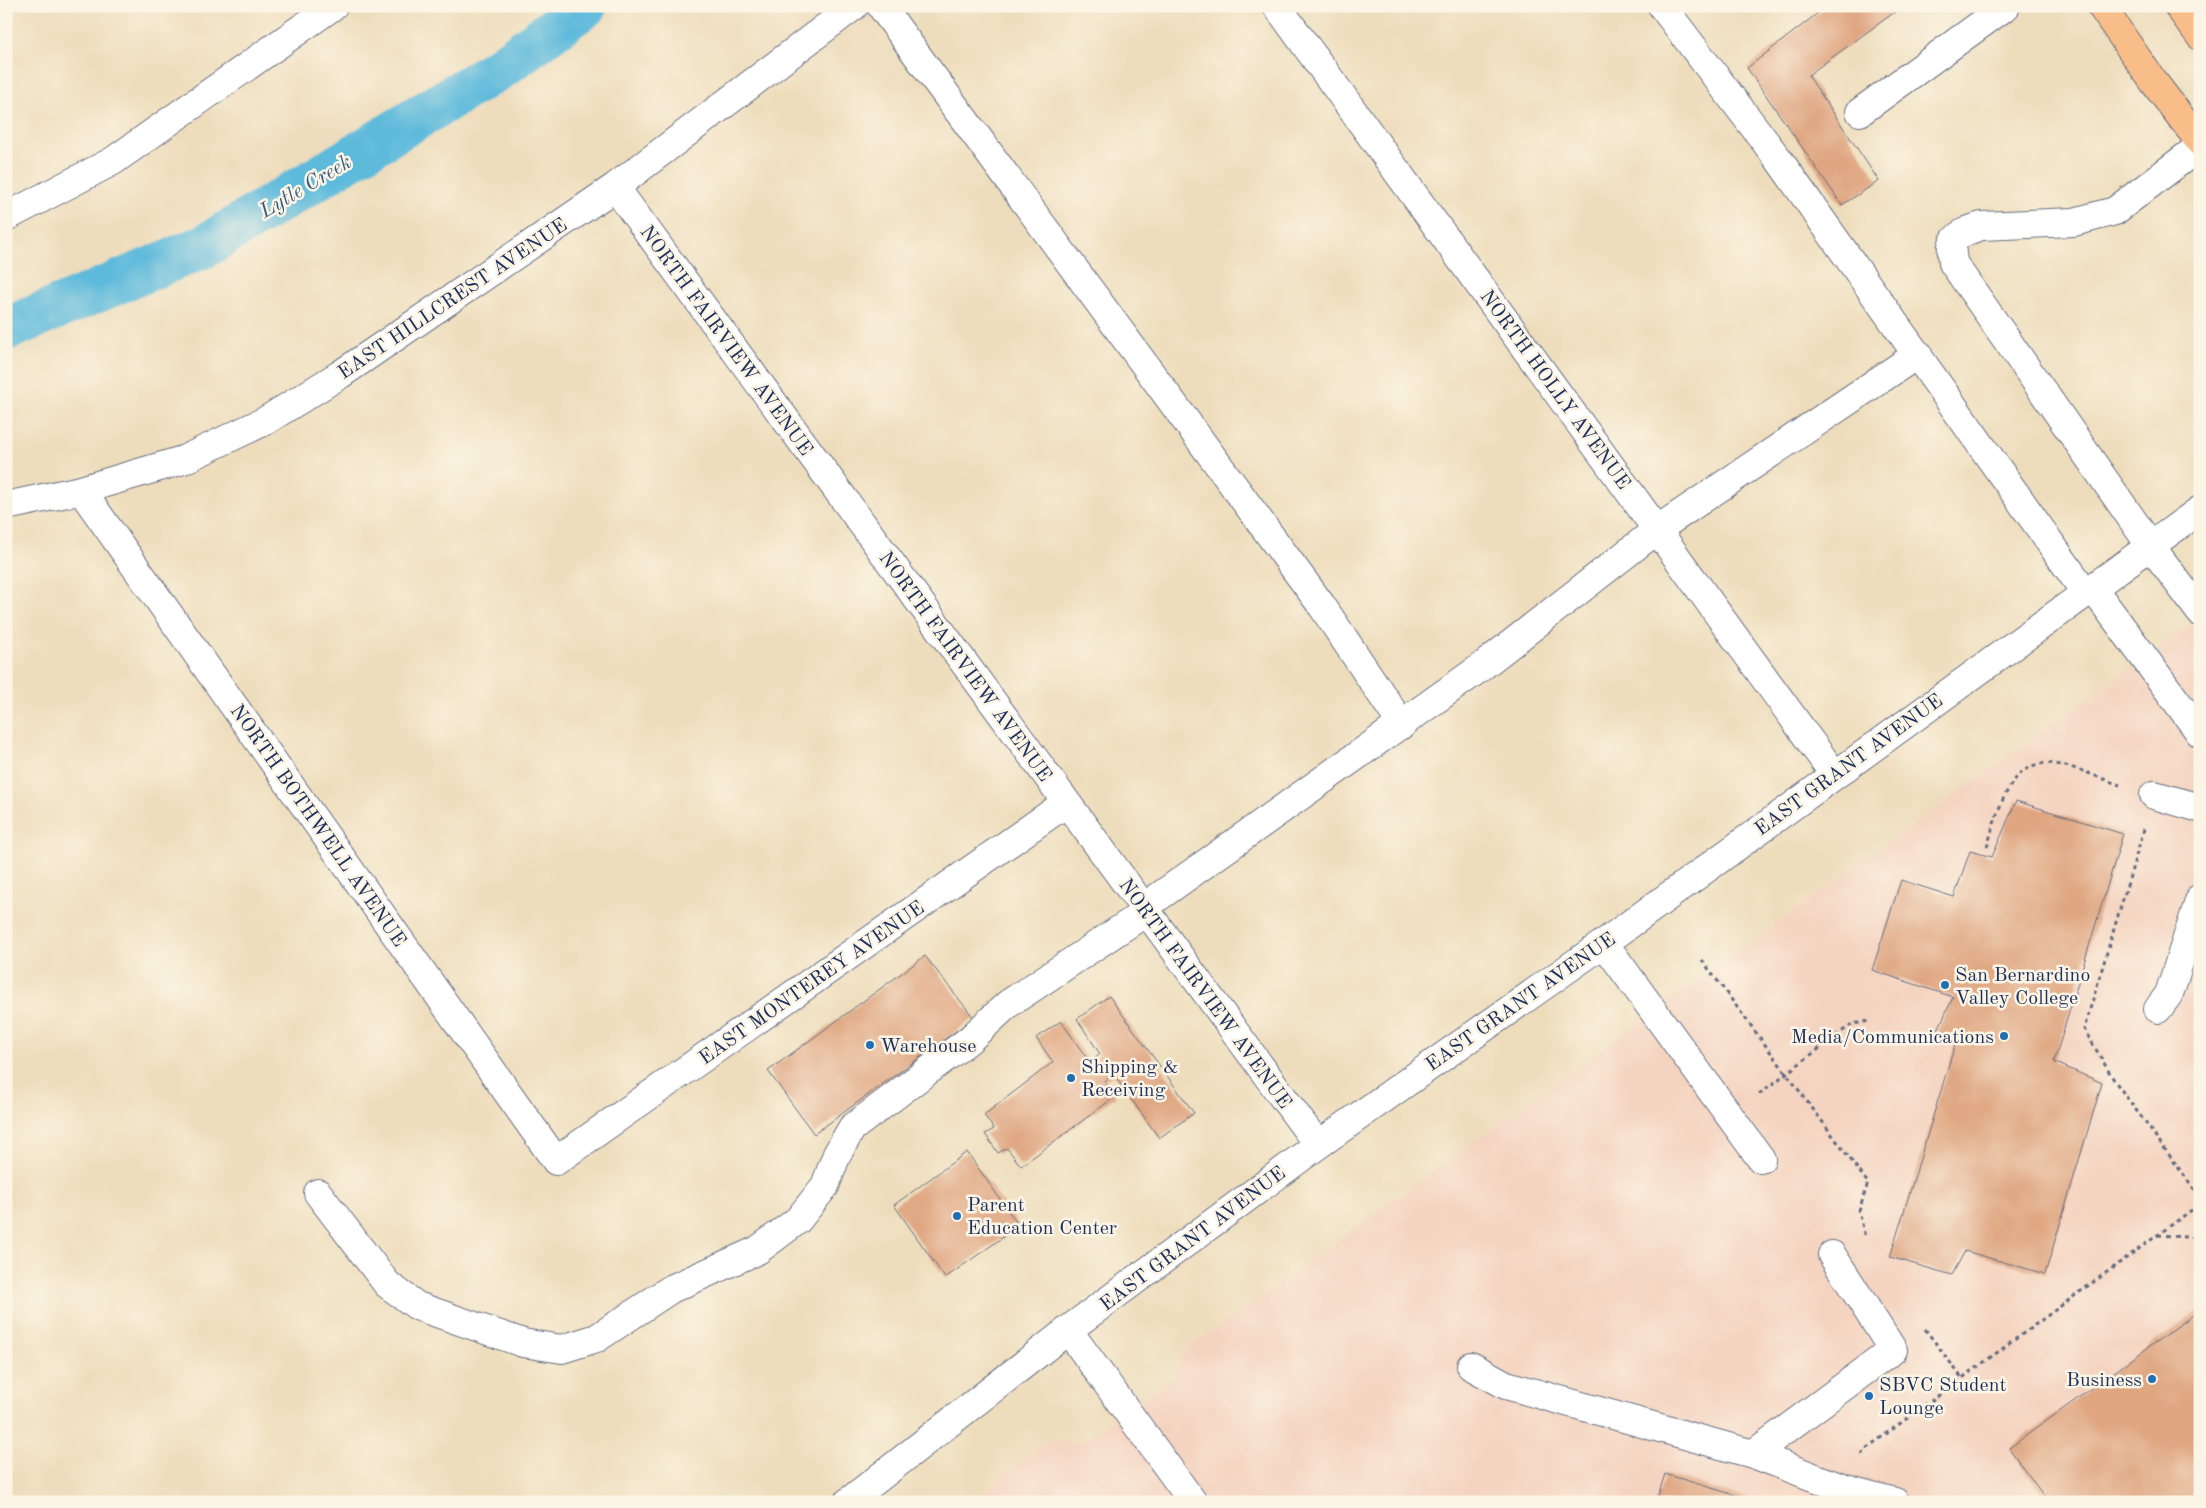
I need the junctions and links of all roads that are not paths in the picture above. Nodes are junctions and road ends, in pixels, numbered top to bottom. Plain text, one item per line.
1 (333, 6) edge
2 (854, 6) edge
3 (880, 6) edge
4 (1277, 6) edge
5 (1662, 6) edge
6 (2006, 6) edge
7 (2101, 6) edge
8 (2178, 6) edge
9 (2200, 36) edge
10 (1860, 112) dead end
11 (2200, 144) edge
12 (615, 187) junction
13 (6, 217) edge
14 (1918, 354) junction
15 (81, 490) junction
16 (6, 506) edge
17 (2200, 510) edge
18 (1658, 529) junction
19 (2150, 545) junction
20 (2089, 589) junction
21 (2200, 612) edge
22 (1402, 725) junction
23 (2200, 733) edge
24 (1834, 774) junction
25 (2154, 795) road end
26 (1066, 803) junction
27 (2200, 808) edge
28 (2200, 898) edge
29 (1145, 910) junction
30 (1604, 943) junction
31 (2158, 1009) dead end
32 (1318, 1145) junction
33 (1761, 1159) dead end
34 (556, 1160) joint
35 (318, 1193) dead end
36 (1832, 1255) dead end
37 (1068, 1330) junction
38 (1471, 1366) dead end
39 (1753, 1454) junction
40 (848, 1502) edge
41 (1193, 1502) edge
42 (1895, 1502) edge

1 - 13 street
2 - 12 street, EAST HILLCREST AVENUE
3 - 22 street
4 - 18 street, NORTH HOLLY AVENUE
5 - 14 street
6 - 10 street
7 - 11 main road
8 - 9 main road
11 - 19 street
12 - 15 street, EAST HILLCREST AVENUE
12 - 26 street, NORTH FAIRVIEW AVENUE
14 - 18 street
14 - 20 street
15 - 16 street, EAST HILLCREST AVENUE
15 - 34 street, NORTH BOTHWELL AVENUE
17 - 19 street, EAST GRANT AVENUE
18 - 22 street
18 - 24 street, NORTH HOLLY AVENUE
19 - 20 street, EAST GRANT AVENUE
19 - 21 street
20 - 23 street
20 - 24 street, EAST GRANT AVENUE
22 - 29 street
24 - 30 street, EAST GRANT AVENUE
25 - 27 street
26 - 29 street, NORTH FAIRVIEW AVENUE
26 - 34 street, EAST MONTEREY AVENUE
28 - 31 street
29 - 32 street, NORTH FAIRVIEW AVENUE
29 - 35 street
30 - 32 street, EAST GRANT AVENUE
30 - 33 street
32 - 37 street, EAST GRANT AVENUE
36 - 39 street
37 - 40 street, EAST GRANT AVENUE
37 - 41 street
38 - 39 street
39 - 42 street

